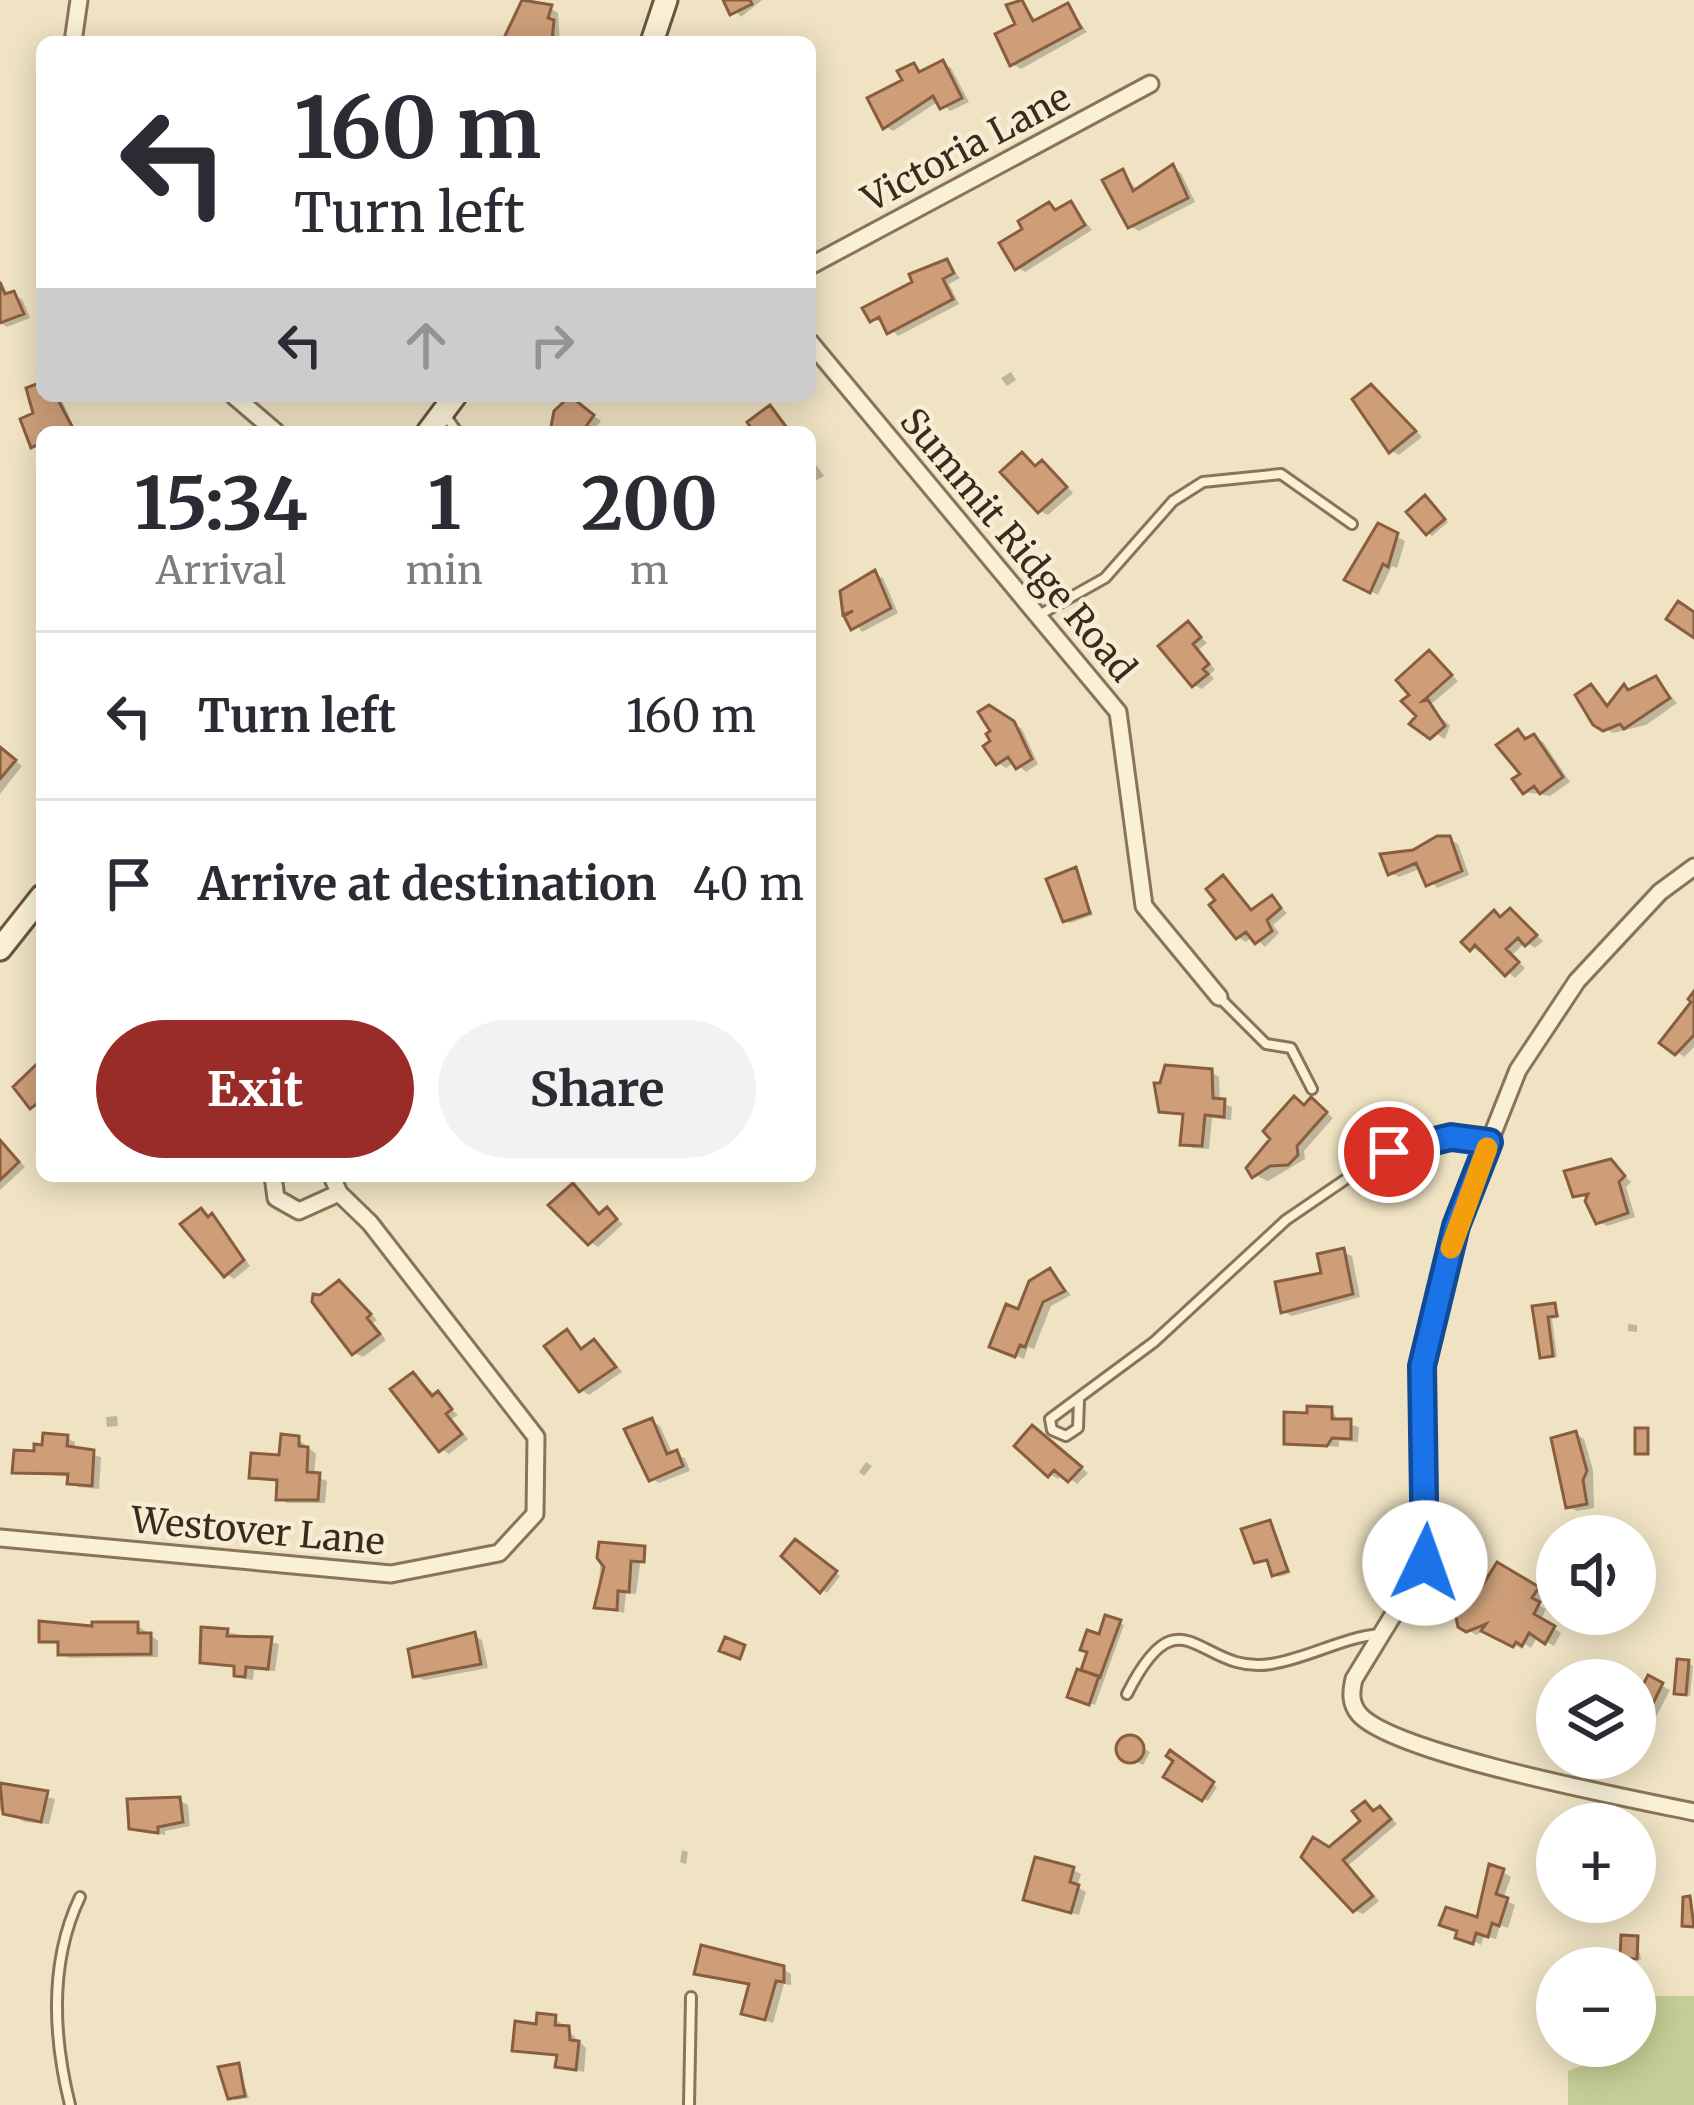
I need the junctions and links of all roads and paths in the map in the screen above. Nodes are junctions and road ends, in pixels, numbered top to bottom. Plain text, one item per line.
1 (79, 0) edge
2 (666, 0) edge
3 (74, 36) edge
4 (654, 36) edge
5 (1150, 83) dead end
6 (816, 263) edge
7 (816, 349) edge
8 (241, 402) edge
9 (269, 426) edge
10 (1352, 524) dead end
11 (1038, 616) junction
12 (1694, 867) edge
13 (36, 904) edge
14 (0, 949) edge
15 (1219, 997) joint
16 (1312, 1089) dead end
17 (1489, 1142) junction
18 (274, 1182) edge
19 (335, 1182) edge
20 (340, 1193) junction
21 (1079, 1401) junction
22 (0, 1538) edge
23 (1379, 1634) junction
24 (1127, 1694) dead end
25 (1694, 1812) edge
26 (80, 1897) dead end
27 (692, 1997) dead end
28 (70, 2105) edge
29 (689, 2105) edge

1 - 3 street
2 - 4 street
5 - 6 street, Victoria Lane
7 - 11 street, Summit Ridge Road
8 - 9 street
10 - 11 lane
11 - 15 street, Summit Ridge Road
12 - 17 street
13 - 14 street
15 - 16 lane
17 - 21 lane
17 - 23 street
18 - 20 street
19 - 20 street, Westover Lane
20 - 22 street, Westover Lane
21 - 21 lane
23 - 24 lane
23 - 25 street
26 - 28 lane
27 - 29 lane

